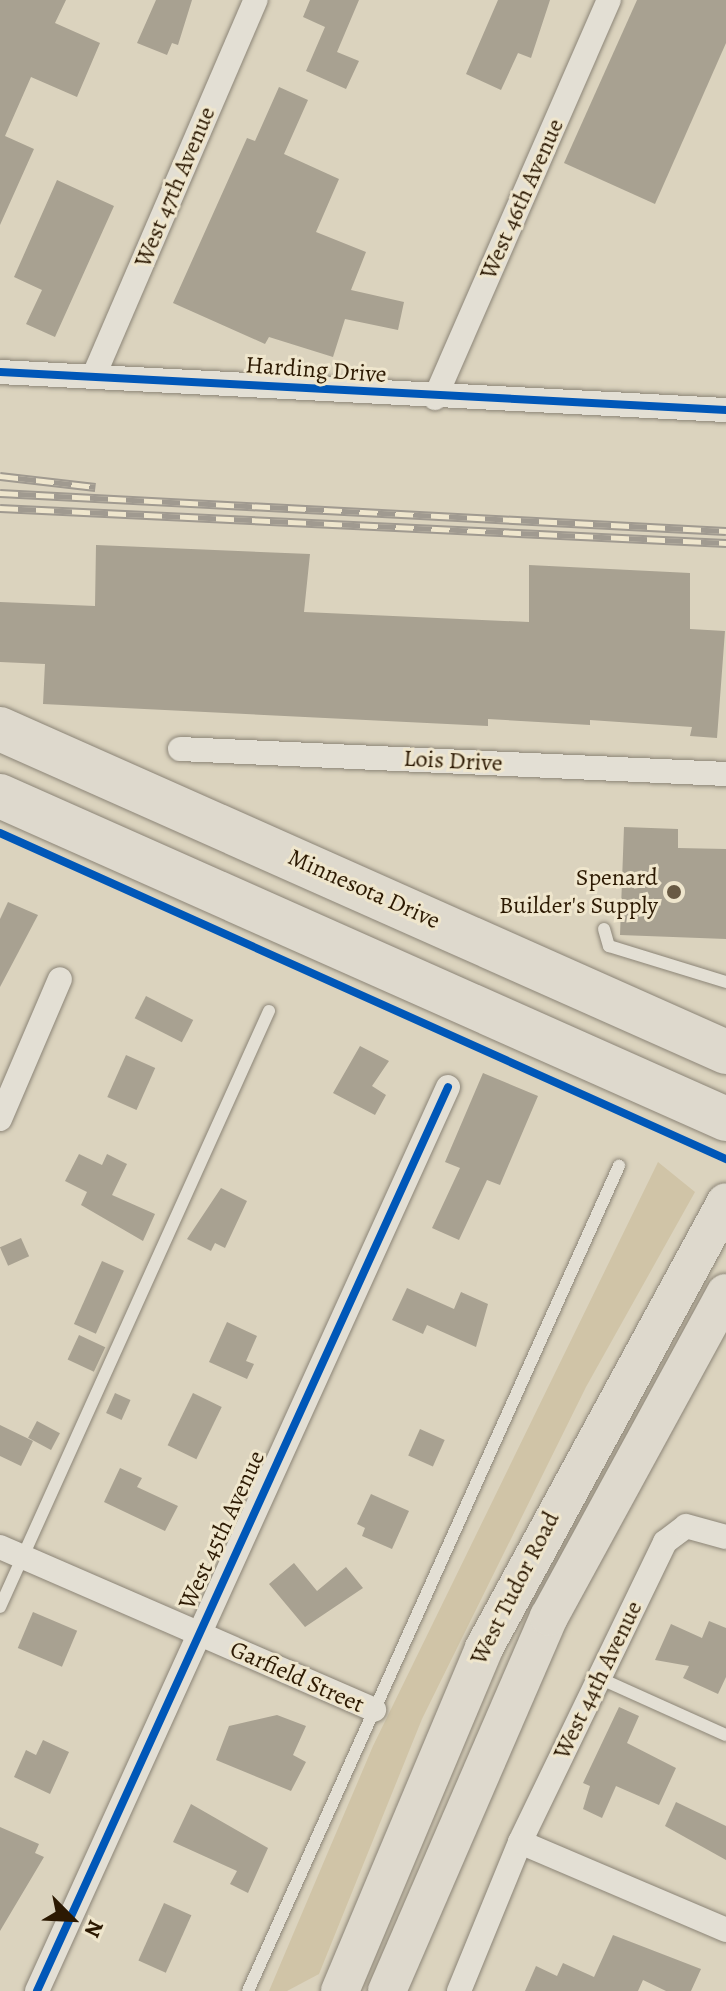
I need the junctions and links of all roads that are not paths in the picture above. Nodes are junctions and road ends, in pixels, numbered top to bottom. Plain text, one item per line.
1 (256, 0) edge
2 (609, 0) edge
3 (0, 372) edge
4 (95, 373) junction
5 (435, 398) junction
6 (726, 410) edge
7 (0, 729) edge
8 (180, 749) dead end
9 (726, 774) edge
10 (0, 796) edge
11 (604, 929) dead end
12 (60, 979) dead end
13 (726, 982) edge
14 (269, 1011) dead end
15 (726, 1052) edge
16 (448, 1087) dead end
17 (0, 1119) edge
18 (726, 1119) edge
19 (619, 1166) dead end
20 (726, 1202) edge
21 (726, 1293) edge
22 (726, 1537) edge
23 (0, 1547) edge
24 (23, 1557) junction
25 (0, 1607) edge
26 (197, 1633) junction
27 (599, 1678) junction
28 (374, 1710) junction
29 (726, 1735) edge
30 (520, 1842) junction
31 (726, 1930) edge
32 (37, 1991) edge
33 (248, 1991) edge
34 (340, 1991) edge
35 (387, 1991) edge
36 (459, 1991) edge

1 - 4 street, West 47th Avenue
2 - 5 street, West 46th Avenue
3 - 4 street, Harding Drive
4 - 5 street, Harding Drive
5 - 6 street, Harding Drive
7 - 15 highway, Minnesota Drive
8 - 9 street, Lois Drive
10 - 18 highway
11 - 13 lane
12 - 17 street
14 - 24 lane
16 - 26 street, West 45th Avenue
19 - 28 lane
20 - 34 main road, West Tudor Road
21 - 35 main road, West Tudor Road
22 - 27 street, West 44th Avenue
23 - 24 street, Garfield Street
24 - 25 lane
24 - 26 street, Garfield Street
26 - 28 street, Garfield Street
26 - 32 street, West 45th Avenue
27 - 29 lane
27 - 30 street, West 44th Avenue
28 - 33 lane
30 - 31 street
30 - 36 street, West 44th Avenue

